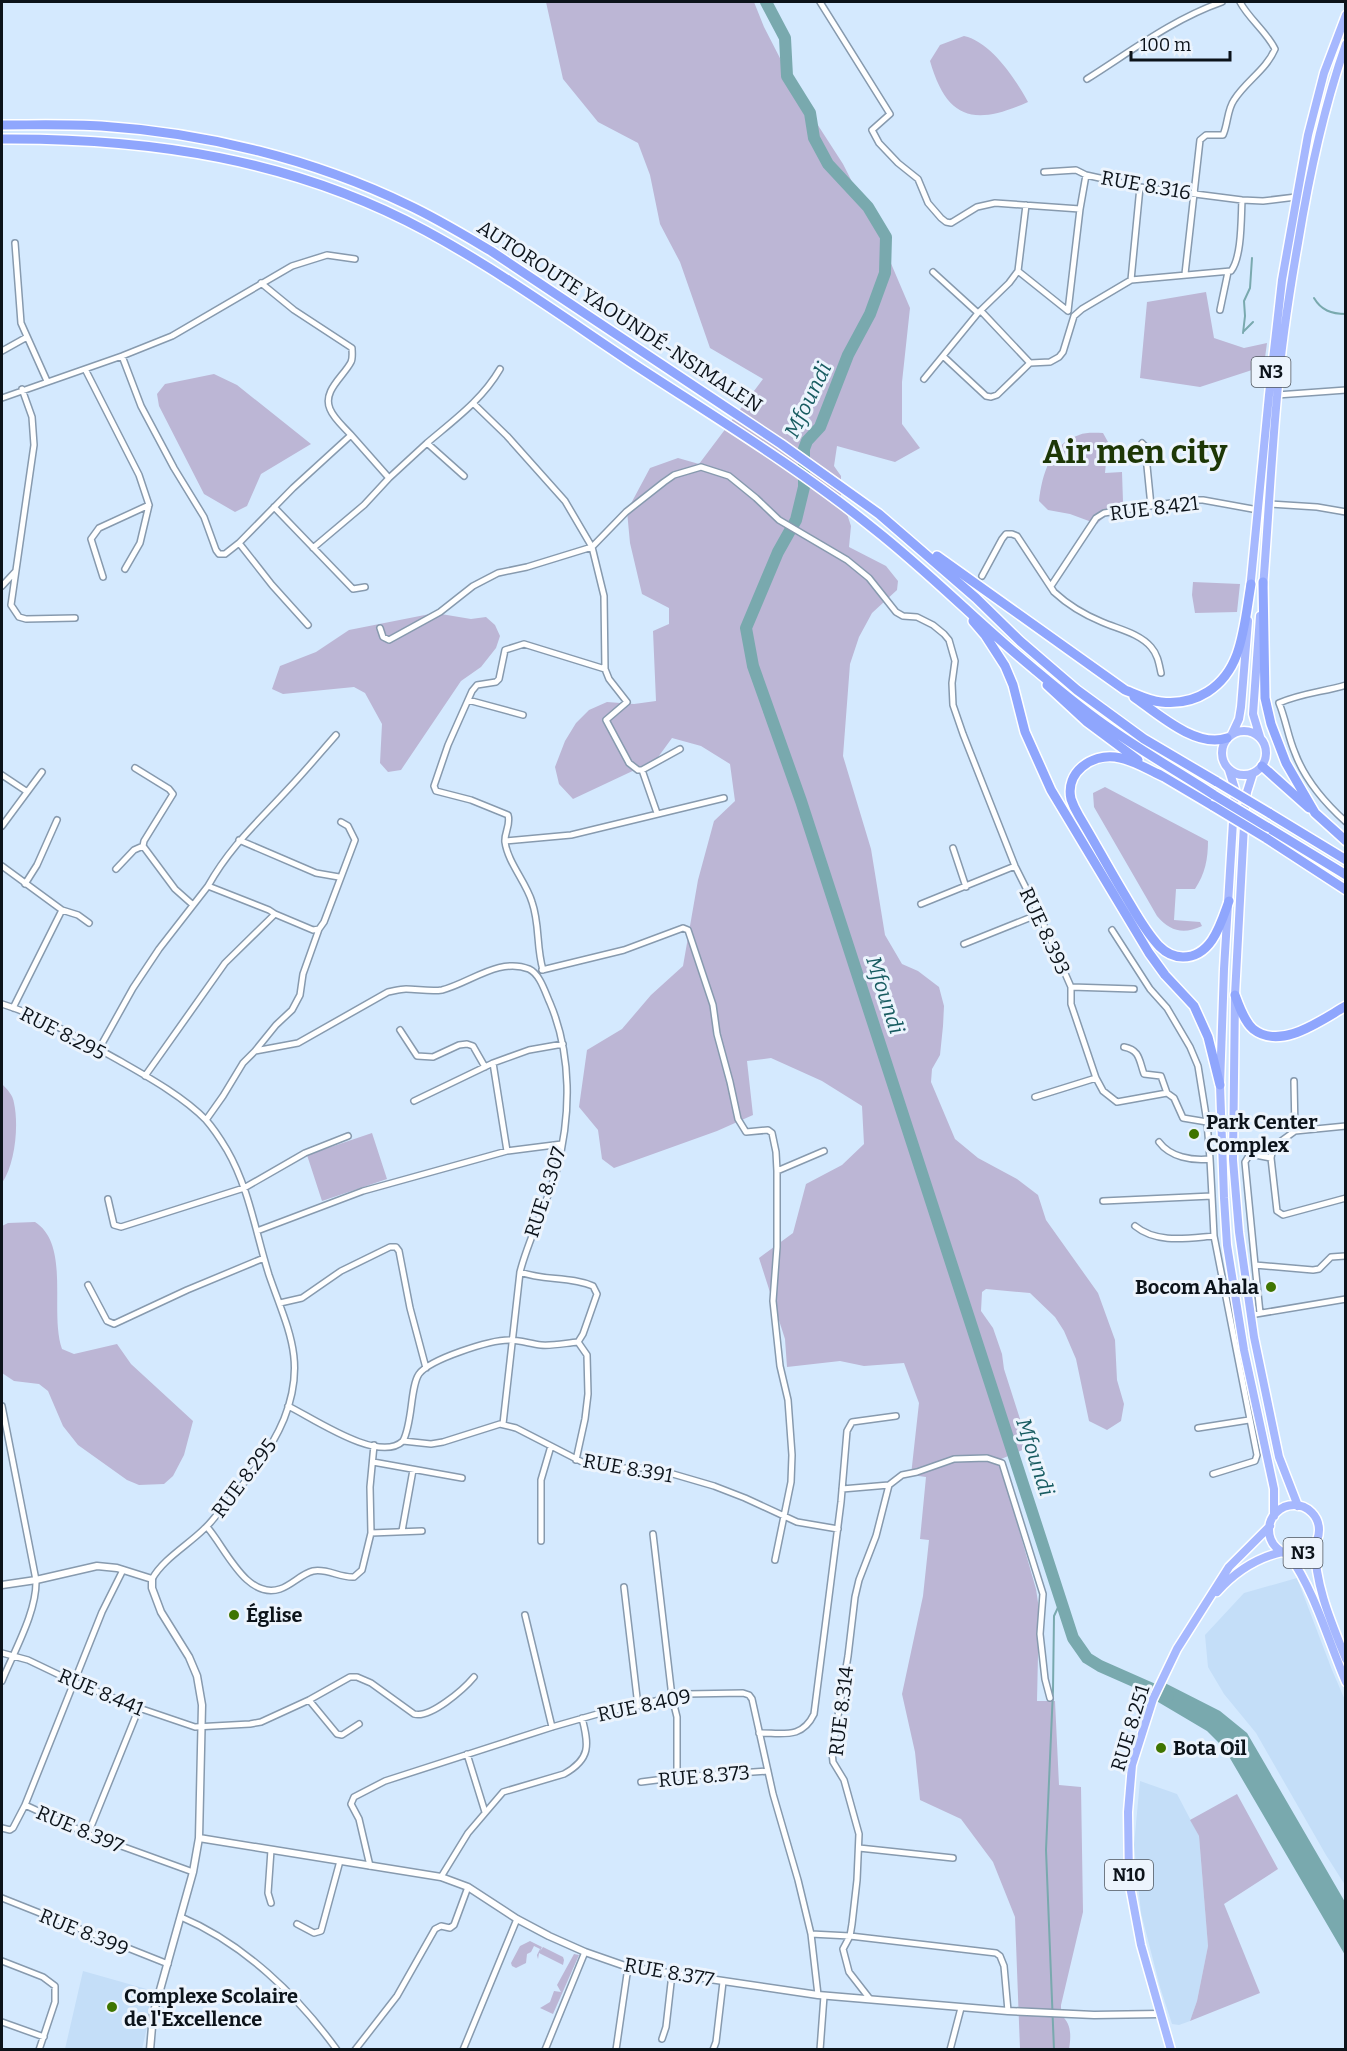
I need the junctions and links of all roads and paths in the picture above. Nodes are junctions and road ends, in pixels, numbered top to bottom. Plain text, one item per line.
1 (820, 2) edge
2 (1222, 2) edge
3 (1240, 2) edge
4 (1346, 15) edge
5 (1346, 44) edge
6 (1087, 79) dead end
7 (2, 125) edge
8 (2, 139) edge
9 (1044, 172) dead end
10 (1086, 175) junction
11 (1140, 187) junction
12 (1194, 194) junction
13 (1296, 197) junction
14 (1242, 200) junction
15 (1026, 205) junction
16 (1080, 209) junction
17 (15, 243) dead end
18 (356, 259) dead end
19 (1018, 271) junction
20 (1228, 272) junction
21 (933, 273) dead end
22 (1185, 274) junction
23 (1131, 280) junction
24 (261, 283) junction
25 (1220, 310) dead end
26 (1068, 311) junction
27 (980, 312) junction
28 (1074, 316) junction
29 (27, 337) junction
30 (2, 351) edge
31 (122, 356) junction
32 (943, 356) junction
33 (1029, 363) junction
34 (85, 369) junction
35 (500, 369) dead end
36 (924, 379) dead end
37 (47, 381) junction
38 (22, 390) junction
39 (1346, 390) edge
40 (1277, 395) junction
41 (2, 398) edge
42 (474, 404) junction
43 (351, 435) junction
44 (427, 443) junction
45 (1142, 443) dead end
46 (464, 476) dead end
47 (389, 478) junction
48 (1269, 504) junction
49 (149, 505) junction
50 (1151, 506) junction
51 (274, 507) junction
52 (1258, 510) junction
53 (1346, 512) edge
54 (879, 514) junction
55 (238, 543) junction
56 (592, 547) junction
57 (313, 549) junction
58 (125, 570) dead end
59 (15, 572) junction
60 (982, 576) dead end
61 (103, 577) dead end
62 (930, 577) junction
63 (1263, 582) junction
64 (1251, 584) junction
65 (2, 586) edge
66 (1051, 586) junction
67 (365, 587) dead end
68 (75, 618) dead end
69 (308, 625) dead end
70 (380, 628) dead end
71 (605, 669) junction
72 (1036, 671) junction
73 (1161, 674) dead end
74 (1346, 685) edge
75 (1125, 690) junction
76 (468, 700) junction
77 (523, 715) dead end
78 (336, 735) dead end
79 (1229, 736) junction
80 (1260, 737) junction
81 (680, 749) dead end
82 (1262, 766) junction
83 (135, 768) dead end
84 (642, 770) junction
85 (1229, 770) junction
86 (42, 772) dead end
87 (1253, 773) junction
88 (2, 776) edge
89 (1164, 777) junction
90 (26, 791) junction
91 (724, 798) dead end
92 (657, 813) junction
93 (1315, 813) junction
94 (57, 820) dead end
95 (341, 822) dead end
96 (1346, 822) edge
97 (2, 826) edge
98 (239, 840) junction
99 (505, 841) junction
100 (1346, 841) edge
101 (143, 846) junction
102 (953, 848) dead end
103 (1346, 860) edge
104 (2, 866) edge
105 (1015, 866) junction
106 (117, 869) dead end
107 (1346, 875) edge
108 (339, 877) junction
109 (26, 884) junction
110 (208, 886) junction
111 (966, 887) junction
112 (1346, 888) edge
113 (1229, 901) junction
114 (921, 904) dead end
115 (193, 905) junction
116 (62, 910) junction
117 (1039, 914) junction
118 (275, 915) junction
119 (89, 922) dead end
120 (319, 929) junction
121 (1112, 930) dead end
122 (964, 944) dead end
123 (543, 970) junction
124 (535, 974) junction
125 (1071, 987) junction
126 (1134, 989) dead end
127 (1234, 995) junction
128 (2, 1004) edge
129 (1346, 1006) edge
130 (13, 1008) junction
131 (400, 1030) dead end
132 (563, 1044) junction
133 (1124, 1047) dead end
134 (99, 1049) junction
135 (255, 1051) junction
136 (493, 1063) junction
137 (485, 1067) junction
138 (145, 1076) junction
139 (1096, 1078) junction
140 (1294, 1081) dead end
141 (1220, 1085) junction
142 (1167, 1094) junction
143 (1035, 1097) dead end
144 (414, 1101) dead end
145 (206, 1120) junction
146 (1221, 1121) junction
147 (1207, 1122) junction
148 (1346, 1126) edge
149 (1295, 1131) junction
150 (348, 1136) dead end
151 (1158, 1142) dead end
152 (562, 1144) junction
153 (507, 1151) junction
154 (824, 1152) dead end
155 (1271, 1158) junction
156 (1210, 1159) junction
157 (777, 1171) junction
158 (244, 1188) junction
159 (1212, 1196) junction
160 (1346, 1198) edge
161 (108, 1199) dead end
162 (1103, 1201) dead end
163 (1135, 1226) dead end
164 (257, 1231) junction
165 (1214, 1236) junction
166 (1345, 1256) edge
167 (264, 1258) junction
168 (1256, 1265) junction
169 (520, 1272) junction
170 (88, 1285) dead end
171 (1346, 1299) edge
172 (280, 1303) junction
173 (1260, 1313) junction
174 (1250, 1315) junction
175 (513, 1340) junction
176 (578, 1342) junction
177 (426, 1368) junction
178 (2, 1406) edge
179 (288, 1406) junction
180 (1252, 1408) junction
181 (896, 1416) dead end
182 (1249, 1420) junction
183 (503, 1425) junction
184 (1198, 1428) dead end
185 (403, 1441) junction
186 (374, 1445) junction
187 (551, 1446) junction
188 (576, 1460) junction
189 (373, 1462) junction
190 (413, 1470) junction
191 (1213, 1474) dead end
192 (462, 1478) dead end
193 (889, 1485) junction
194 (842, 1489) junction
195 (1298, 1506) junction
196 (1274, 1516) junction
197 (786, 1517) junction
198 (1270, 1526) junction
199 (207, 1527) junction
200 (838, 1528) junction
201 (402, 1531) junction
202 (422, 1531) dead end
203 (371, 1533) junction
204 (653, 1534) dead end
205 (541, 1541) dead end
206 (1315, 1543) junction
207 (1286, 1554) junction
208 (775, 1560) dead end
209 (123, 1570) junction
210 (152, 1579) junction
211 (36, 1580) junction
212 (2, 1585) edge
213 (624, 1587) dead end
214 (1207, 1603) junction
215 (525, 1616) dead end
216 (2, 1653) edge
217 (13, 1655) junction
218 (1346, 1659) edge
219 (474, 1677) dead end
220 (2, 1681) edge
221 (74, 1682) junction
222 (1346, 1682) edge
223 (672, 1697) junction
224 (1050, 1698) dead end
225 (309, 1700) junction
226 (638, 1706) junction
227 (139, 1708) junction
228 (582, 1718) junction
229 (359, 1724) dead end
230 (201, 1726) junction
231 (552, 1727) junction
232 (759, 1733) junction
233 (467, 1754) junction
234 (768, 1771) junction
235 (677, 1777) junction
236 (641, 1782) dead end
237 (25, 1805) junction
238 (484, 1812) junction
239 (2, 1828) edge
240 (88, 1834) junction
241 (199, 1838) junction
242 (860, 1848) junction
243 (271, 1850) junction
244 (953, 1858) dead end
245 (340, 1861) junction
246 (370, 1866) junction
247 (193, 1872) junction
248 (441, 1877) junction
249 (468, 1887) junction
250 (2, 1898) edge
251 (271, 1903) dead end
252 (181, 1917) junction
253 (517, 1919) junction
254 (297, 1924) dead end
255 (811, 1934) junction
256 (850, 1936) junction
257 (585, 1952) junction
258 (2, 1961) edge
259 (168, 1964) junction
260 (628, 1967) junction
261 (672, 1974) junction
262 (723, 1982) junction
263 (821, 1996) junction
264 (870, 1999) junction
265 (962, 2008) junction
266 (1008, 2011) junction
267 (1160, 2014) junction
268 (2, 2022) edge
269 (44, 2037) junction
270 (662, 2039) dead end
271 (39, 2049) edge
272 (150, 2049) edge
273 (338, 2049) edge
274 (355, 2049) edge
275 (463, 2049) edge
276 (544, 2049) edge
277 (616, 2049) edge
278 (713, 2049) edge
279 (820, 2049) edge
280 (950, 2049) edge
281 (1171, 2049) edge

1 - 15 street, RUE 8.316
2 - 6 street
3 - 12 street
4 - 13 highway, N3
5 - 40 highway, N3
7 - 54 highway, AUTOROUTE YAOUNDÉ-NSIMALEN
8 - 62 highway, AUTOROUTE YAOUNDÉ-NSIMALEN
9 - 10 street
10 - 11 street, RUE 8.316
10 - 16 street, RUE 8.316
11 - 12 street, RUE 8.316
11 - 23 street
12 - 14 street, RUE 8.316
12 - 22 street
13 - 14 street, RUE 8.316
13 - 52 highway, N3
14 - 20 street
15 - 16 street, RUE 8.316
15 - 19 street
16 - 26 street
17 - 29 street
18 - 24 street
19 - 26 street
19 - 27 street
20 - 22 street
20 - 25 street
21 - 27 street
22 - 23 street
23 - 28 street
24 - 31 street
24 - 43 street
26 - 28 street
27 - 32 street
27 - 33 street
28 - 33 street
29 - 30 street
29 - 37 street
31 - 34 street
31 - 55 street
32 - 33 street
32 - 36 street
34 - 37 street
34 - 49 street
35 - 42 street
37 - 38 street
38 - 41 street
38 - 59 street
39 - 40 street
40 - 48 highway, N3
42 - 44 street
42 - 56 street
43 - 47 street
43 - 51 street
44 - 46 street
44 - 47 street
45 - 50 street
47 - 57 street
48 - 53 street
48 - 63 highway, N3
49 - 58 street
49 - 61 street
50 - 52 street, RUE 8.421
50 - 66 street, RUE 8.421
51 - 55 street
51 - 57 street
52 - 64 highway, N3
54 - 75 highway
54 - 103 highway, AUTOROUTE YAOUNDÉ-NSIMALEN, bridge
55 - 69 street
56 - 70 street
56 - 71 street
56 - 105 street, RUE 8.393
57 - 67 street
59 - 65 street
59 - 68 street
60 - 66 street
62 - 72 highway, AUTOROUTE YAOUNDÉ-NSIMALEN
62 - 141 highway
63 - 80 highway, N3
63 - 93 highway
64 - 75 highway
64 - 79 highway, N3
66 - 73 street
71 - 76 street
71 - 84 street
72 - 89 highway
72 - 107 highway, AUTOROUTE YAOUNDÉ-NSIMALEN, bridge
74 - 96 street
75 - 79 highway
76 - 77 street
76 - 99 street
78 - 98 street
79 - 80 highway
79 - 85 highway, N3
80 - 82 highway, N3
81 - 84 street
82 - 87 highway
82 - 93 highway
83 - 101 street
84 - 92 street
85 - 87 highway
85 - 113 highway, N3
86 - 90 street
87 - 127 highway, N3
88 - 90 street
89 - 112 highway, bridge
89 - 113 highway
90 - 97 street
91 - 92 street
92 - 99 street
93 - 100 highway
94 - 109 street
95 - 108 street
98 - 108 street
98 - 110 street
99 - 123 street
101 - 106 street
101 - 115 street
102 - 111 street
104 - 109 street
105 - 111 street
105 - 117 street, RUE 8.393
108 - 120 street
109 - 116 street
110 - 115 street
110 - 118 street
111 - 114 street
113 - 141 highway, N3
115 - 134 street
116 - 119 street
116 - 130 street
117 - 122 street
117 - 125 street, RUE 8.393
118 - 120 street
118 - 138 street
120 - 135 street
121 - 147 street
123 - 124 street
123 - 157 street
124 - 132 street, RUE 8.307
124 - 135 street
125 - 126 street
125 - 139 street, RUE 8.393
127 - 129 highway
127 - 174 highway, N3
128 - 130 street, RUE 8.295
130 - 134 street, RUE 8.295
131 - 137 street
132 - 136 street
132 - 152 street, RUE 8.307
133 - 142 street
134 - 138 street, RUE 8.295
135 - 145 street
136 - 137 street
136 - 153 street
137 - 144 street
138 - 145 street, RUE 8.295
139 - 142 street, RUE 8.393
139 - 143 street
140 - 149 street
141 - 146 highway, N3
142 - 147 street
145 - 158 street, RUE 8.295
146 - 147 street
146 - 180 highway, N3
147 - 156 street
148 - 149 street
149 - 155 street
150 - 158 street
151 - 156 street
152 - 153 street
152 - 169 street, RUE 8.307
153 - 164 street
154 - 157 street
155 - 160 street
155 - 168 street
156 - 159 street
157 - 197 street
158 - 161 street
158 - 164 street, RUE 8.295
159 - 162 street
159 - 165 street
163 - 165 street
164 - 167 street, RUE 8.295
165 - 180 street
166 - 168 street
167 - 170 street
167 - 172 street, RUE 8.295
168 - 173 street
169 - 175 street, RUE 8.307
169 - 176 street
171 - 173 street
172 - 177 street
172 - 179 street, RUE 8.295
173 - 174 street
174 - 195 highway, N3
175 - 176 street
175 - 177 street
175 - 183 street, RUE 8.307
176 - 188 street
177 - 185 street
178 - 211 street
179 - 186 street
179 - 199 street, RUE 8.295
180 - 182 street
180 - 196 highway, N3
181 - 194 street
182 - 184 street
182 - 191 street
183 - 185 street
183 - 187 street, RUE 8.391
185 - 186 street
186 - 189 street
187 - 188 street, RUE 8.391
187 - 205 street
188 - 197 street, RUE 8.391
189 - 190 street
189 - 203 street
190 - 192 street
190 - 201 street
193 - 194 street
193 - 224 street
193 - 242 street, RUE 8.314
194 - 200 street
195 - 196 highway, N3
195 - 206 highway, N3
196 - 198 highway, N3
197 - 200 street, RUE 8.391
197 - 208 street
198 - 207 highway, N3
198 - 214 highway, RUE 8.251 / N10
199 - 203 street
199 - 210 street, RUE 8.295
200 - 232 street
201 - 202 street
201 - 203 street
204 - 223 street
206 - 207 highway, N3
206 - 218 highway, N3
207 - 214 highway, RUE 8.251 / N10
207 - 222 highway, N3
209 - 210 street
209 - 211 street
209 - 221 street, RUE 8.397
210 - 230 street
211 - 212 street
211 - 217 street
213 - 226 street
214 - 267 highway, RUE 8.251 / N10
215 - 231 street
216 - 217 street, RUE 8.441
217 - 220 street
217 - 221 street, RUE 8.441
219 - 225 street, RUE 8.441
221 - 227 street, RUE 8.441
221 - 237 street, RUE 8.397
223 - 226 street, RUE 8.409
223 - 232 street, RUE 8.409
223 - 235 street
225 - 229 street
225 - 230 street, RUE 8.441
226 - 228 street, RUE 8.409
227 - 230 street, RUE 8.441
227 - 240 street
228 - 231 street, RUE 8.409
228 - 238 street
230 - 241 street
231 - 233 street, RUE 8.409
232 - 234 street, RUE 8.409
233 - 238 street
233 - 246 street, RUE 8.409
234 - 235 street, RUE 8.373
234 - 255 street, RUE 8.409
235 - 236 street, RUE 8.373
237 - 239 street
237 - 240 street, RUE 8.397
238 - 248 street
240 - 247 street, RUE 8.397
241 - 243 street, RUE 8.377
241 - 247 street
242 - 244 street
242 - 256 street, RUE 8.314
243 - 245 street, RUE 8.377
243 - 251 street
245 - 246 street, RUE 8.377
245 - 254 street
246 - 248 street, RUE 8.377
247 - 252 street
248 - 249 street, RUE 8.377
249 - 253 street, RUE 8.377
249 - 274 street
250 - 259 street, RUE 8.399
252 - 259 street
252 - 273 street
253 - 257 street, RUE 8.377
253 - 275 street
255 - 256 street
255 - 263 street, RUE 8.409
256 - 264 street, RUE 8.314
256 - 266 street
257 - 260 street, RUE 8.377
257 - 276 street
258 - 269 street
259 - 272 street
260 - 261 street, RUE 8.377
260 - 277 street
261 - 262 street, RUE 8.377
261 - 270 street
262 - 263 street, RUE 8.377
262 - 278 street
263 - 264 street, RUE 8.377
263 - 279 street, RUE 8.409
264 - 265 street, RUE 8.377
265 - 266 street, RUE 8.377
265 - 280 street
266 - 267 street, RUE 8.377
267 - 281 highway, RUE 8.251 / N10
268 - 269 street
269 - 271 street

